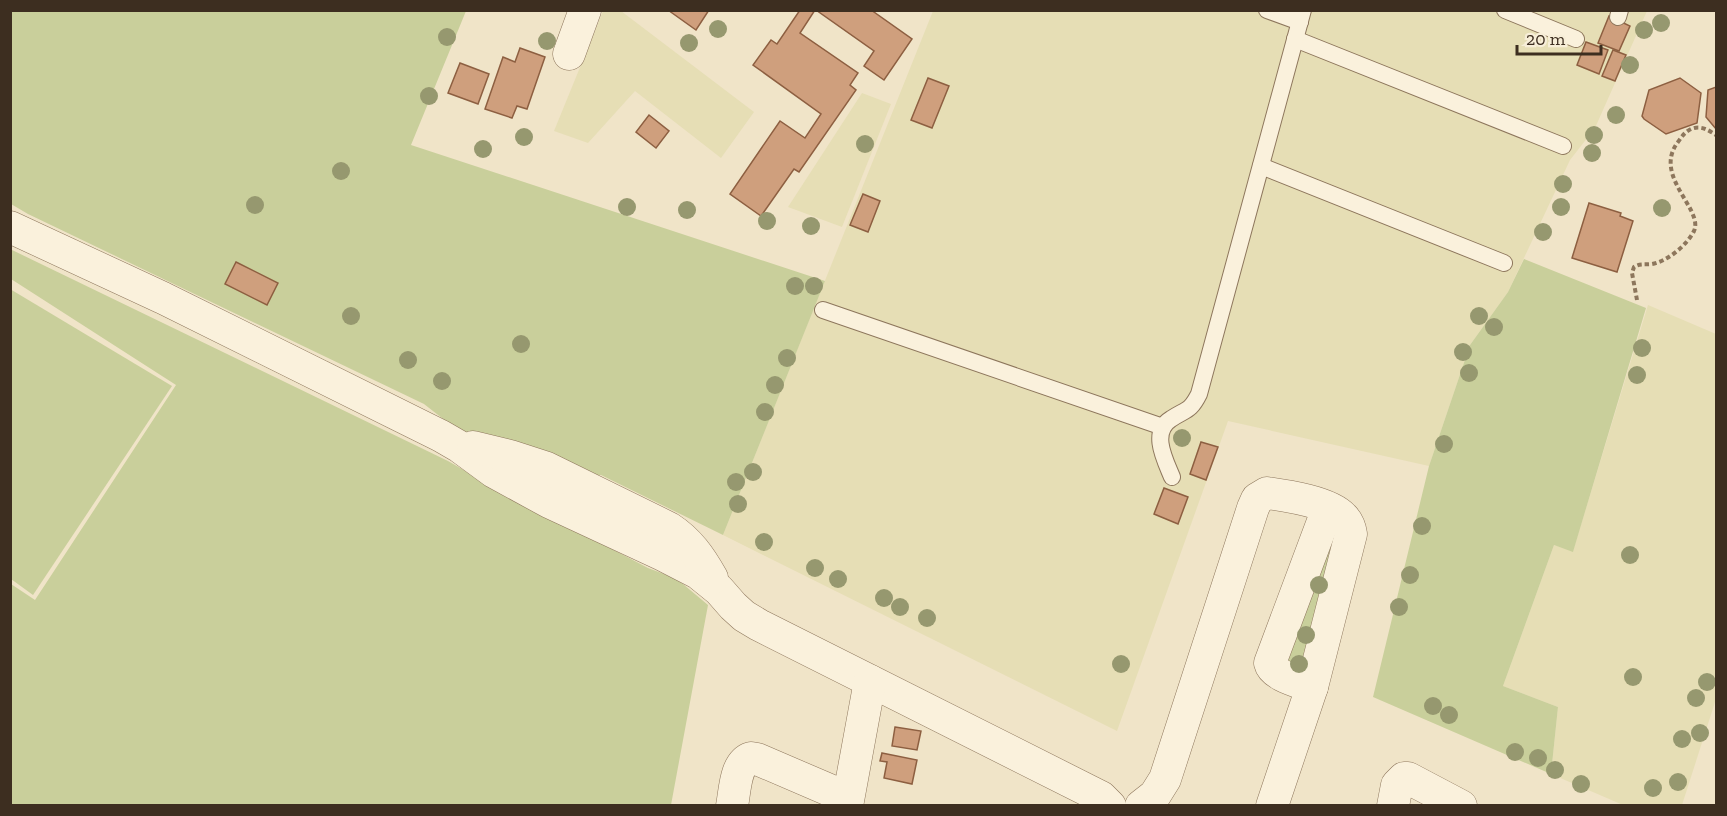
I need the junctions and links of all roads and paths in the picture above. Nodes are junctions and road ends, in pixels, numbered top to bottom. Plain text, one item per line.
1 (585, 10) edge
2 (1267, 10) edge
3 (1505, 10) edge
4 (1301, 16) edge
5 (1295, 39) junction
6 (1576, 39) dead end
7 (569, 54) dead end
8 (1716, 135) edge
9 (1563, 146) dead end
10 (1261, 165) junction
11 (17, 228) edge
12 (1504, 263) dead end
13 (1637, 300) dead end
14 (823, 310) dead end
15 (1163, 427) junction
16 (1172, 477) dead end
17 (1328, 508) junction
18 (870, 681) junction
19 (1312, 687) junction
20 (847, 802) edge
21 (732, 806) edge
22 (1110, 806) edge
23 (1141, 806) edge
24 (1272, 806) edge
25 (1393, 806) edge
26 (1461, 806) edge

1 - 7 street
2 - 4 lane
3 - 6 lane
4 - 5 lane
5 - 9 lane
5 - 10 lane
8 - 13 path
10 - 12 lane
10 - 15 lane
11 - 18 street
14 - 15 lane
15 - 16 lane
17 - 19 street
17 - 19 street
17 - 23 street
18 - 20 street
18 - 22 street
19 - 24 street
20 - 21 street
25 - 26 street

